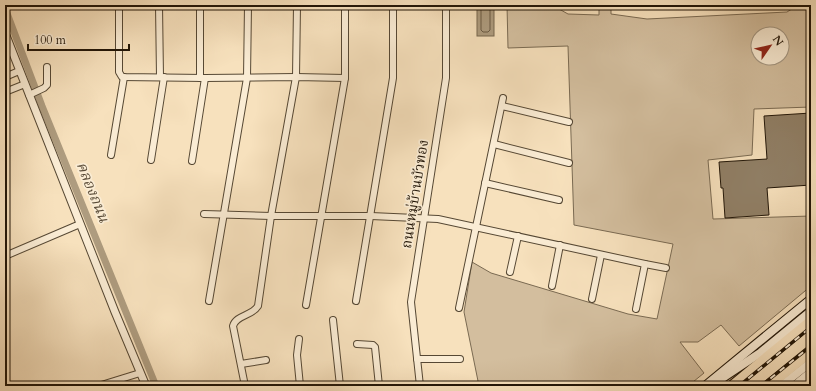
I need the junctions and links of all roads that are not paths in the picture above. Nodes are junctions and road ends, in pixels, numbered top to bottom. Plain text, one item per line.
1 (119, 5) edge
2 (160, 5) edge
3 (200, 5) edge
4 (248, 5) edge
5 (297, 5) edge
6 (345, 5) edge
7 (393, 5) edge
8 (446, 5) edge
9 (5, 33) edge
10 (47, 66) dead end
11 (19, 71) junction
12 (5, 76) edge
13 (124, 77) junction
14 (162, 77) junction
15 (296, 77) junction
16 (203, 78) junction
17 (247, 78) junction
18 (345, 78) junction
19 (25, 84) junction
20 (5, 92) edge
21 (32, 93) junction
22 (503, 98) dead end
23 (502, 106) junction
24 (569, 122) dead end
25 (494, 144) junction
26 (111, 155) dead end
27 (151, 160) dead end
28 (192, 161) dead end
29 (569, 163) dead end
30 (485, 183) junction
31 (559, 200) dead end
32 (204, 214) dead end
33 (223, 215) junction
34 (321, 215) junction
35 (271, 216) junction
36 (371, 216) junction
37 (424, 218) junction
38 (80, 224) junction
39 (476, 227) junction
40 (518, 236) junction
41 (560, 245) junction
42 (601, 254) junction
43 (5, 256) edge
44 (645, 264) junction
45 (666, 268) dead end
46 (510, 272) dead end
47 (552, 286) dead end
48 (592, 299) dead end
49 (811, 299) edge
50 (209, 301) dead end
51 (356, 301) dead end
52 (306, 305) dead end
53 (459, 308) dead end
54 (636, 309) dead end
55 (811, 311) edge
56 (333, 320) dead end
57 (811, 321) edge
58 (299, 339) dead end
59 (357, 344) dead end
60 (811, 351) edge
61 (417, 359) junction
62 (460, 359) dead end
63 (266, 360) dead end
64 (811, 362) edge
65 (241, 364) junction
66 (811, 372) edge
67 (140, 373) junction
68 (98, 386) edge
69 (146, 386) edge
70 (245, 386) edge
71 (300, 386) edge
72 (340, 386) edge
73 (379, 386) edge
74 (420, 386) edge
75 (704, 386) edge
76 (711, 386) edge
77 (732, 386) edge
78 (768, 386) edge
79 (781, 386) edge
80 (794, 386) edge

1 - 13 street
2 - 14 street
3 - 16 street
4 - 17 street
5 - 15 street
6 - 18 street
7 - 36 street
8 - 37 street, ถนนหมู่บ้านบัวทอง
9 - 11 street
10 - 21 street
11 - 12 street
11 - 19 street
13 - 14 street
13 - 26 street
14 - 16 street
14 - 27 street
15 - 17 street
15 - 18 street
15 - 35 street
16 - 17 street
16 - 28 street
17 - 33 street
18 - 34 street
19 - 20 street
19 - 21 street
21 - 38 street
22 - 23 street
23 - 24 street
23 - 25 street
25 - 29 street
25 - 30 street
30 - 31 street
30 - 39 street
32 - 33 street
33 - 35 street
33 - 50 street
34 - 35 street
34 - 36 street
34 - 52 street
35 - 65 street
36 - 37 street
36 - 51 street
37 - 39 street
37 - 61 street, ถนนหมู่บ้านบัวทอง
38 - 43 street
38 - 67 street
39 - 40 street
39 - 53 street
40 - 41 street
40 - 46 street
41 - 42 street
41 - 47 street
42 - 44 street
42 - 48 street
44 - 45 street
44 - 54 street
49 - 75 main road
55 - 76 main road
56 - 72 street
57 - 77 highway
58 - 71 street
59 - 73 street
60 - 78 highway
61 - 62 street
61 - 74 street, ถนนหมู่บ้านบัวทอง
63 - 65 street
64 - 79 main road
65 - 70 street
66 - 80 main road
67 - 68 street
67 - 69 street

